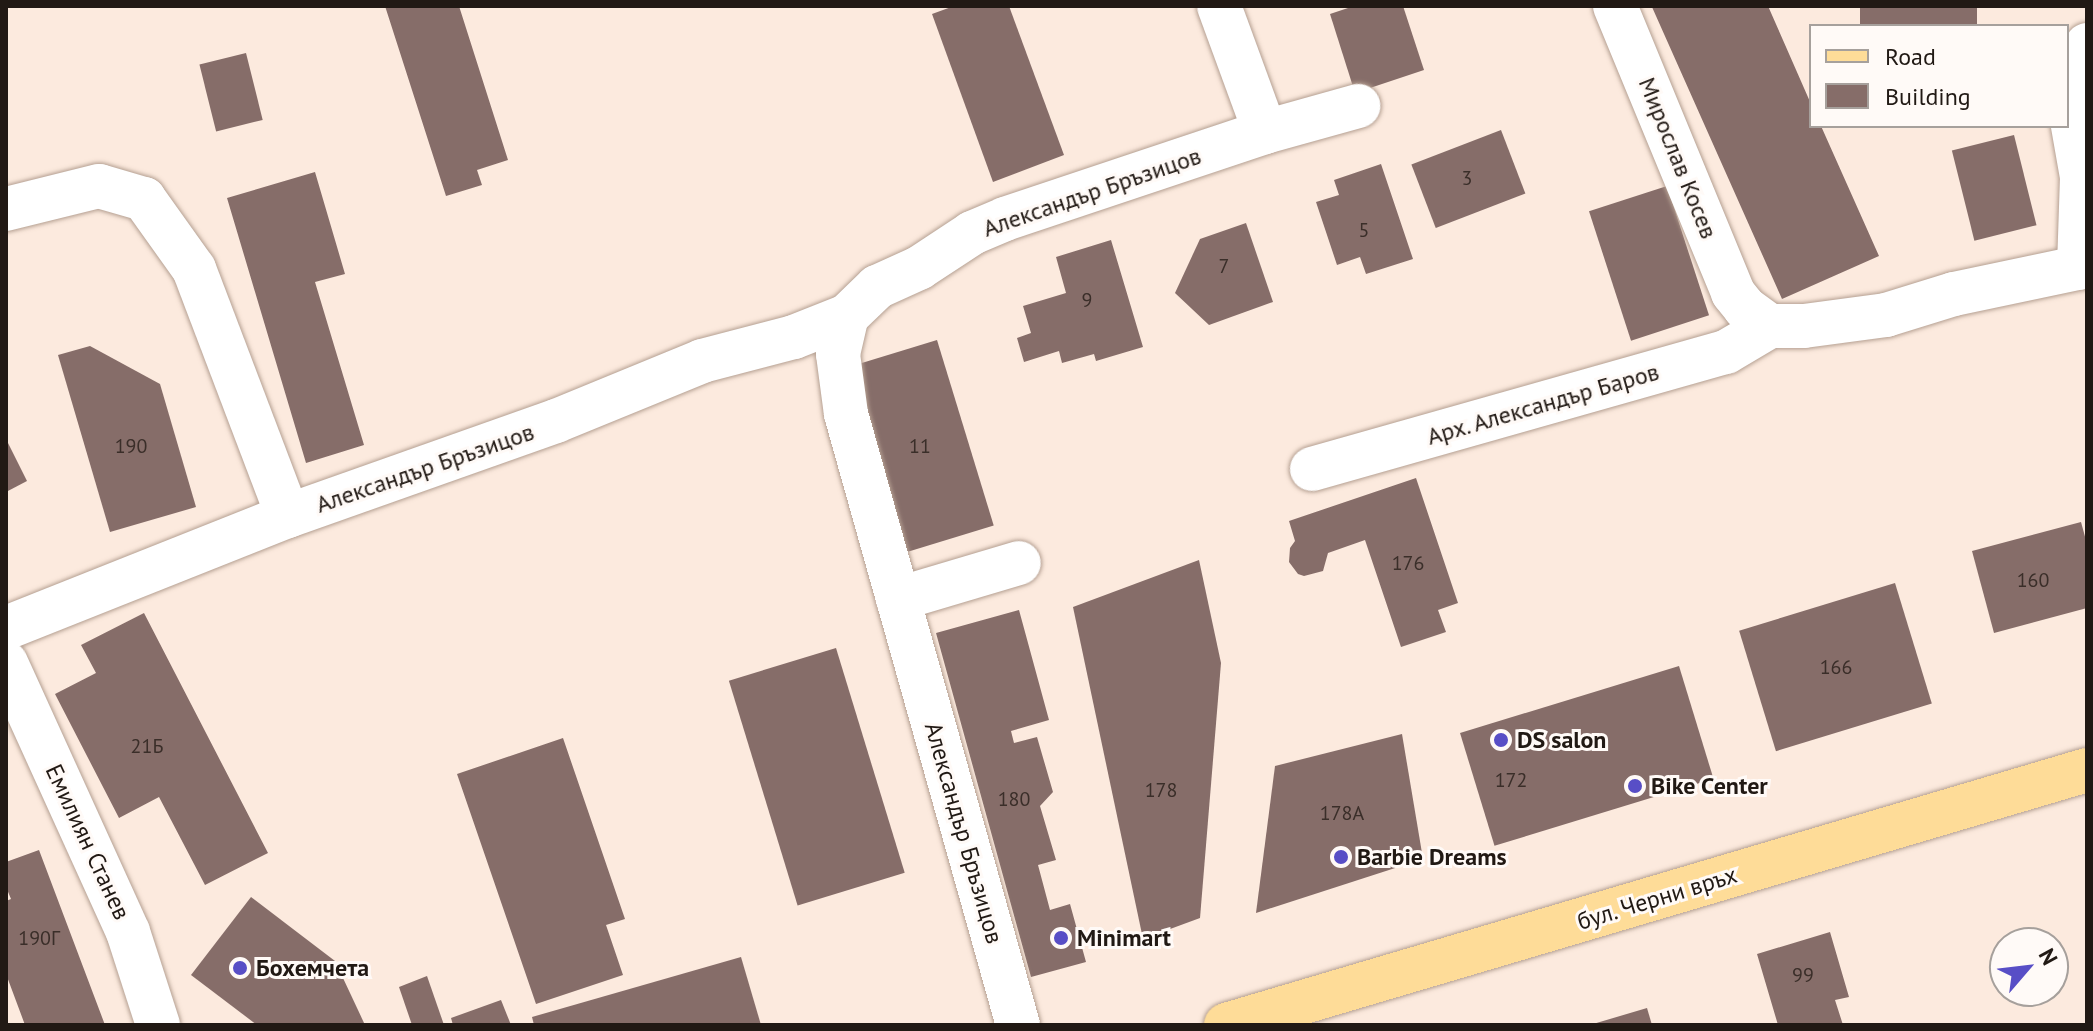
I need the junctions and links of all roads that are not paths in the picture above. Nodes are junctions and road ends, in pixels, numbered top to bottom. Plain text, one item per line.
1 (1219, 6) edge
2 (1615, 6) edge
3 (2087, 45) edge
4 (2069, 79) edge
5 (2069, 103) edge
6 (1358, 106) dead end
7 (1265, 132) junction
8 (6, 209) edge
9 (2083, 267) edge
10 (847, 316) junction
11 (1757, 317) junction
12 (1312, 469) dead end
13 (288, 516) junction
14 (1019, 563) dead end
15 (898, 599) junction
16 (6, 628) edge
17 (6, 663) edge
18 (2087, 770) edge
19 (1278, 1018) edge
20 (158, 1025) edge
21 (1018, 1025) edge
22 (1226, 1025) edge

1 - 7 street
2 - 11 street, Мирослав Косев
3 - 4 street
5 - 9 street
6 - 7 street, Александър Бръзицов
7 - 10 street, Александър Бръзицов
8 - 13 street
9 - 11 street
10 - 13 street, Александър Бръзицов
10 - 15 street, Александър Бръзицов
11 - 12 street, Арх. Александър Баров
13 - 16 street, Александър Бръзицов
14 - 15 street
15 - 21 street, Александър Бръзицов
17 - 20 street, Емилиян Станев
18 - 19 main road, бул. Черни връх
19 - 22 main road, бул. Черни връх

